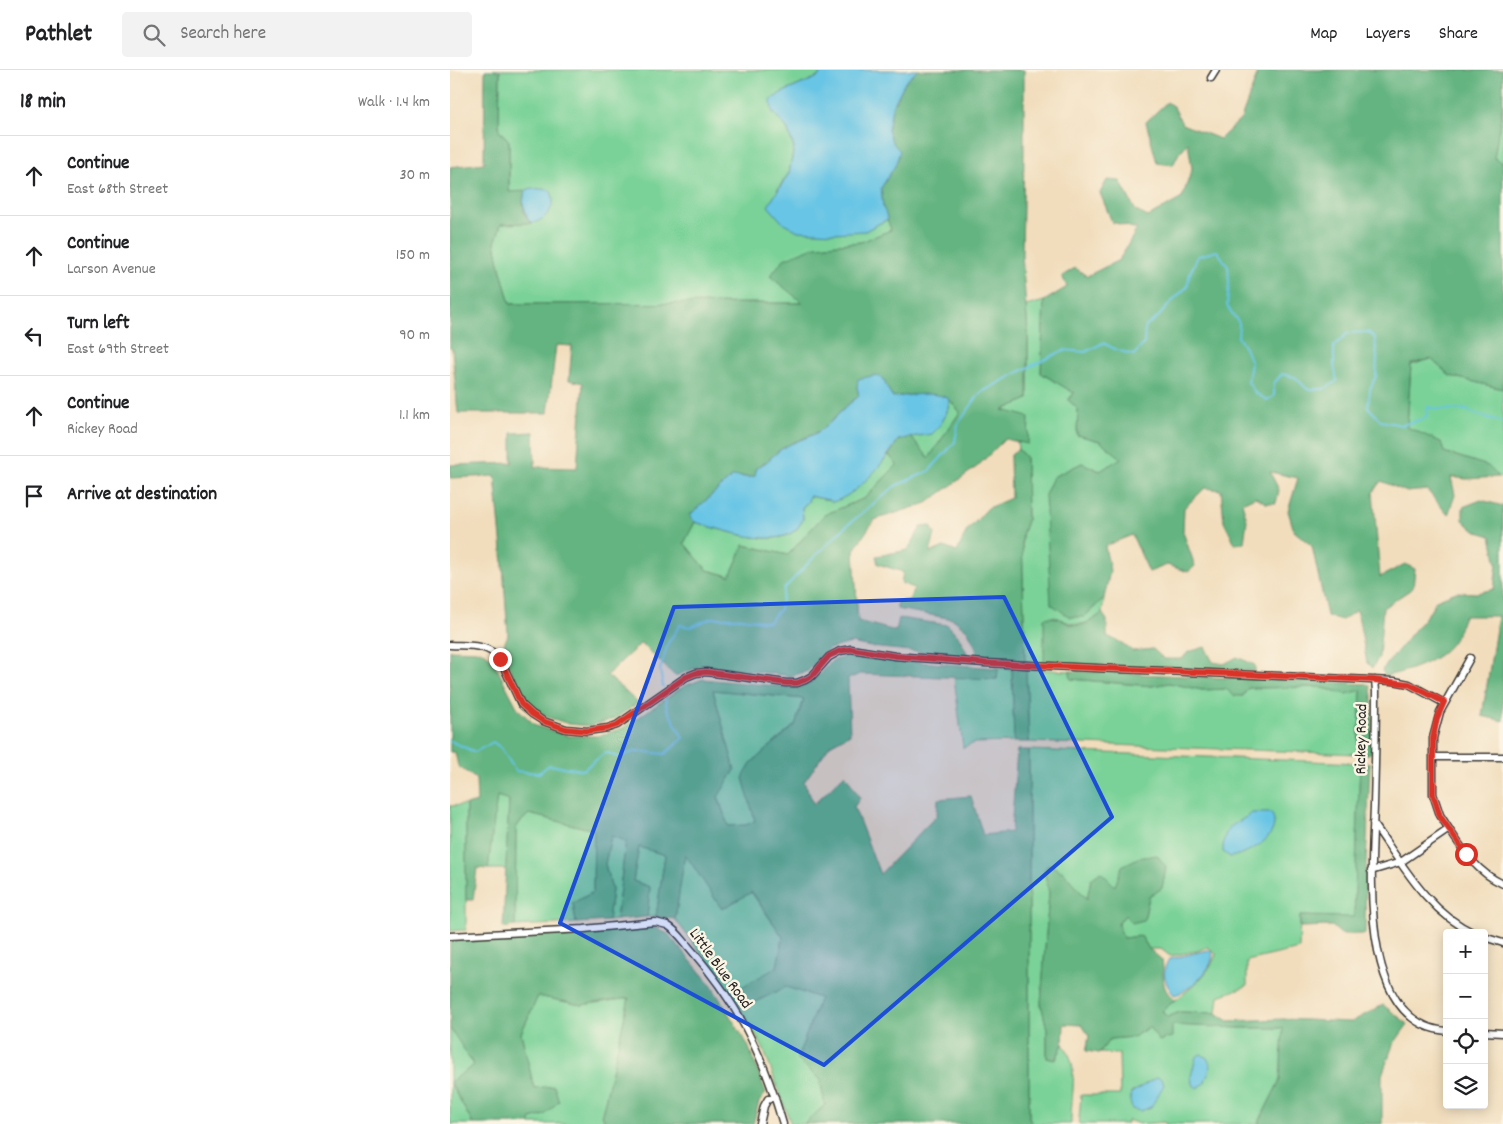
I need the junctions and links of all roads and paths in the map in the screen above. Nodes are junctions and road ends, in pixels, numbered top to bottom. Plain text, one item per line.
1 (1216, 70) edge
2 (1211, 78) dead end
3 (450, 645) edge
4 (1470, 658) dead end
5 (1374, 680) junction
6 (1444, 702) junction
7 (1433, 757) junction
8 (1503, 757) edge
9 (1373, 823) junction
10 (1449, 829) junction
11 (1401, 862) junction
12 (1371, 871) junction
13 (1503, 884) edge
14 (1465, 929) edge
15 (450, 936) edge
16 (1488, 938) edge
17 (1503, 943) edge
18 (1443, 1030) edge
19 (1488, 1032) edge
20 (1503, 1033) edge
21 (775, 1098) junction
22 (760, 1124) edge
23 (783, 1124) edge

1 - 2 street
3 - 5 street, Rickey Road
4 - 6 street
5 - 6 street
5 - 9 street, Rickey Road
6 - 7 street
7 - 8 street
7 - 10 street
9 - 11 street
9 - 12 street, Rickey Road
10 - 11 street
10 - 13 street
11 - 12 street
11 - 14 street
12 - 18 street, Rickey Road
15 - 21 street, Little Blue Road
16 - 17 street
19 - 20 street
21 - 22 street
21 - 23 street, Little Blue Road

